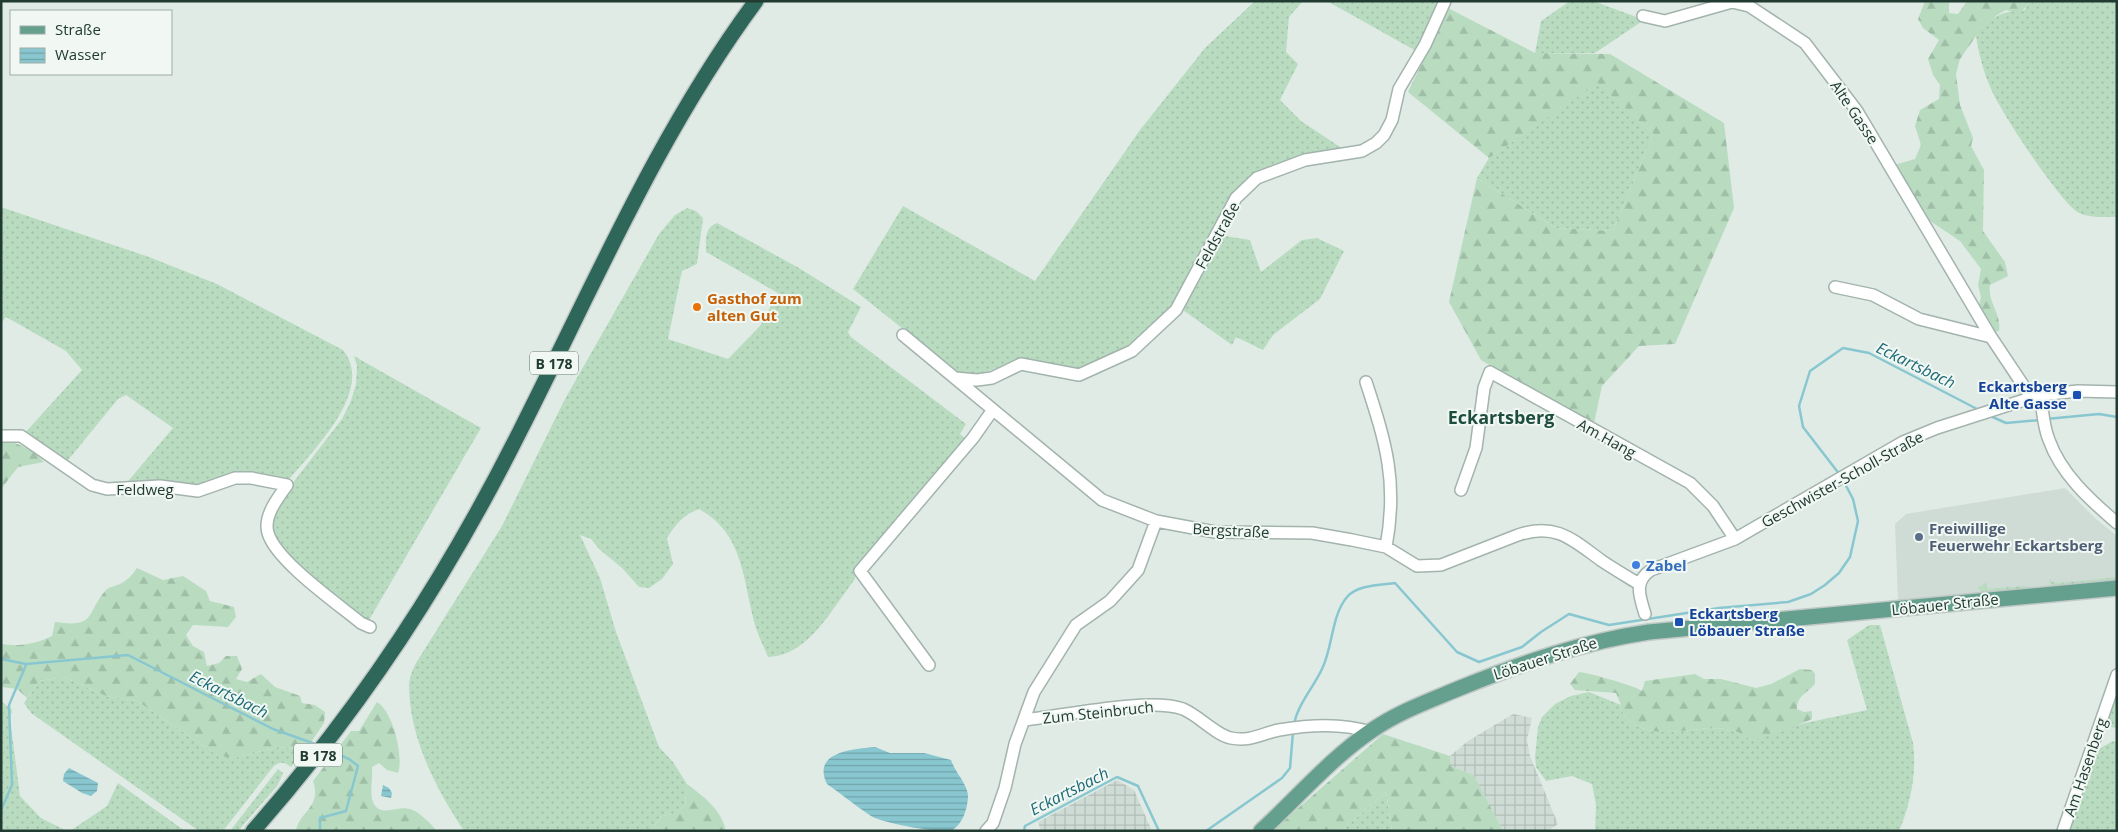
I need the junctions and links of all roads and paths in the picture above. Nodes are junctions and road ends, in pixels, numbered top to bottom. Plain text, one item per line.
1 (756, 1) edge
2 (1446, 1) edge
3 (1642, 16) dead end
4 (1835, 287) dead end
5 (903, 335) dead end
6 (1991, 337) junction
7 (955, 378) junction
8 (992, 378) junction
9 (1366, 382) dead end
10 (2117, 392) edge
11 (2036, 396) junction
12 (982, 401) junction
13 (992, 411) junction
14 (1, 436) edge
15 (1461, 490) dead end
16 (1156, 521) junction
17 (2117, 522) edge
18 (1735, 539) junction
19 (1386, 547) junction
20 (1638, 584) junction
21 (2117, 588) edge
22 (1647, 624) junction
23 (370, 627) dead end
24 (929, 665) dead end
25 (2117, 675) edge
26 (1024, 720) junction
27 (1370, 732) junction
28 (253, 831) edge
29 (986, 831) edge
30 (1261, 831) edge
31 (2063, 831) edge

1 - 28 highway, B 178
2 - 8 street, Feldstraße
3 - 6 street, Alte Gasse
4 - 6 street
5 - 7 street, Bergstraße
6 - 11 street, Alte Gasse
7 - 8 street, Feldstraße
7 - 12 street, Bergstraße
8 - 12 street
9 - 19 street
10 - 11 street, Geschwister-Scholl-Straße
11 - 17 street, Alte Gasse
11 - 18 street, Geschwister-Scholl-Straße
12 - 13 street, Bergstraße
13 - 16 street, Bergstraße
13 - 24 street
14 - 23 street, Feldweg
15 - 18 street, Am Hang
16 - 19 street, Bergstraße
16 - 26 street, Zum Steinbruch
18 - 20 street, Geschwister-Scholl-Straße
19 - 20 street, Bergstraße
20 - 22 street
21 - 22 main road, Löbauer Straße
22 - 27 main road, Löbauer Straße
25 - 31 street, Am Hasenberg
26 - 27 street, Zum Steinbruch
26 - 29 street, Zum Steinbruch
27 - 30 main road, Löbauer Straße

